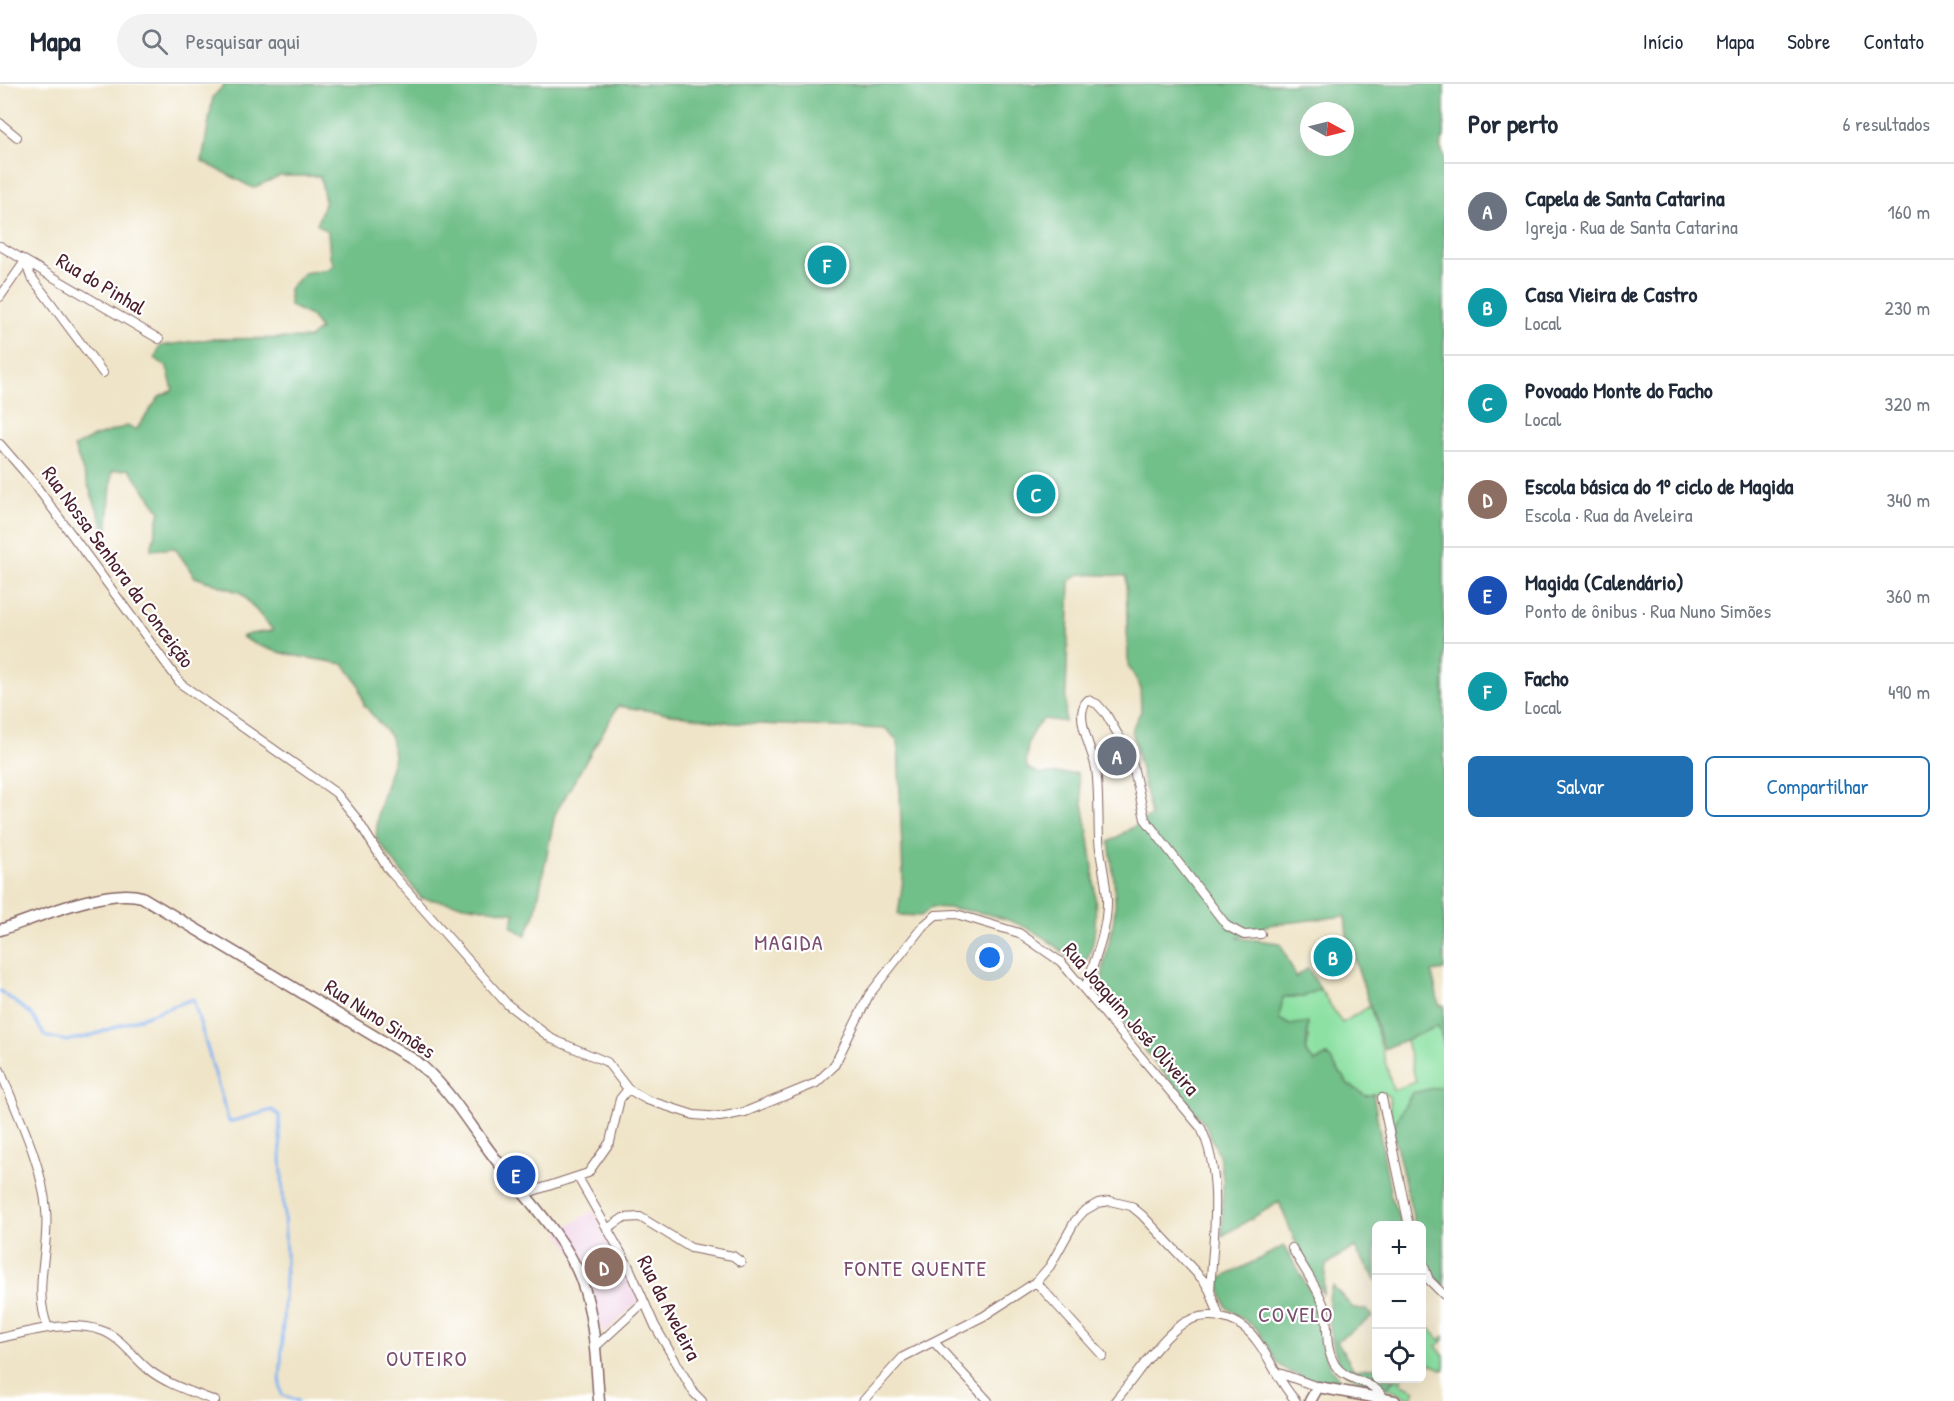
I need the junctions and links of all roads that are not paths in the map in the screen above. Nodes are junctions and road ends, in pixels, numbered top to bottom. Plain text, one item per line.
1 (0, 123) edge
2 (16, 137) dead end
3 (0, 246) edge
4 (25, 261) junction
5 (0, 297) edge
6 (159, 339) dead end
7 (103, 373) dead end
8 (0, 444) edge
9 (0, 930) edge
10 (1261, 934) dead end
11 (1085, 988) junction
12 (0, 1070) edge
13 (628, 1089) junction
14 (1382, 1098) dead end
15 (579, 1179) junction
16 (524, 1194) junction
17 (1408, 1221) edge
18 (607, 1229) junction
19 (1292, 1248) dead end
20 (741, 1262) dead end
21 (1426, 1272) edge
22 (1036, 1282) junction
23 (1210, 1291) junction
24 (1444, 1295) edge
25 (644, 1302) junction
26 (1219, 1316) junction
27 (48, 1328) junction
28 (0, 1338) edge
29 (934, 1342) junction
30 (594, 1348) junction
31 (1103, 1356) dead end
32 (1278, 1373) junction
33 (1318, 1387) junction
34 (1384, 1398) junction
35 (215, 1401) edge
36 (599, 1401) edge
37 (702, 1401) edge
38 (863, 1401) edge
39 (988, 1401) edge
40 (1115, 1401) edge
41 (1296, 1401) edge
42 (1310, 1401) edge
43 (1395, 1401) edge

1 - 2 street
3 - 4 street, Rua do Pinhal
4 - 5 street
4 - 6 street, Rua do Pinhal
4 - 7 street
8 - 13 street, Rua Nossa Senhora da Conceição
9 - 16 street, Rua Nuno Simões
10 - 11 street
11 - 13 street, Rua Joaquim José Oliveira
11 - 23 street, Rua Joaquim José Oliveira
12 - 27 street
13 - 15 street
14 - 17 street
15 - 16 street
15 - 18 street, Rua da Aveleira
16 - 30 street, Rua Nuno Simões
18 - 20 street
18 - 25 street, Rua da Aveleira
19 - 34 street
21 - 24 street
22 - 23 street
22 - 29 street
22 - 31 street
23 - 26 street
25 - 30 street
25 - 37 street, Rua da Aveleira
26 - 32 street
26 - 40 street
27 - 28 street
27 - 35 street
29 - 38 street
29 - 39 street
30 - 36 street, Rua Nuno Simões
32 - 33 street
32 - 41 street
33 - 34 street
33 - 42 street
34 - 43 street

